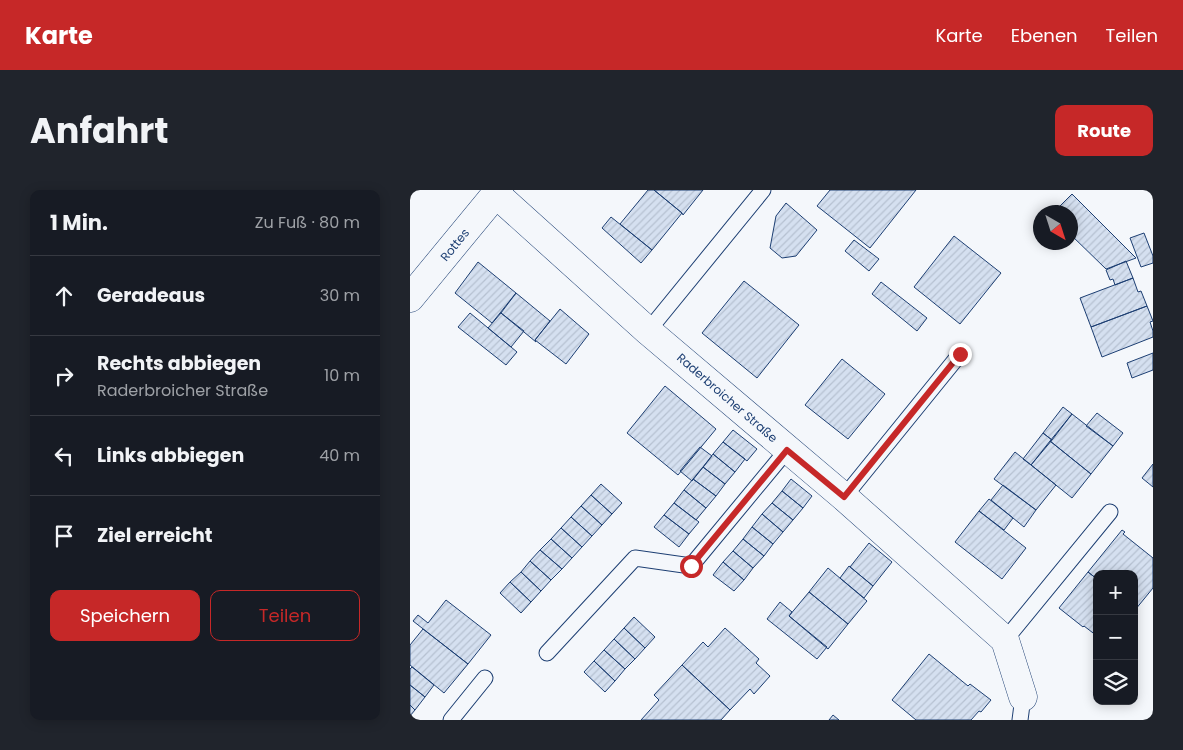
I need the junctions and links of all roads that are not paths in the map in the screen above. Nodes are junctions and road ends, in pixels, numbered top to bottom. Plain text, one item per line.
1 (763, 190) edge
2 (497, 192) edge
3 (410, 298) edge
4 (648, 331) junction
5 (960, 354) dead end
6 (787, 450) junction
7 (844, 497) junction
8 (1110, 512) dead end
9 (1005, 640) junction
10 (547, 654) dead end
11 (486, 678) dead end
12 (1022, 709) edge
13 (451, 720) edge

1 - 4 lane
2 - 3 street, Rottes
2 - 4 street, Raderbroicher Straße
4 - 6 street, Raderbroicher Straße
5 - 7 lane
6 - 7 street, Raderbroicher Straße
6 - 10 lane
7 - 9 street, Raderbroicher Straße
8 - 9 lane
9 - 12 street
11 - 13 lane

